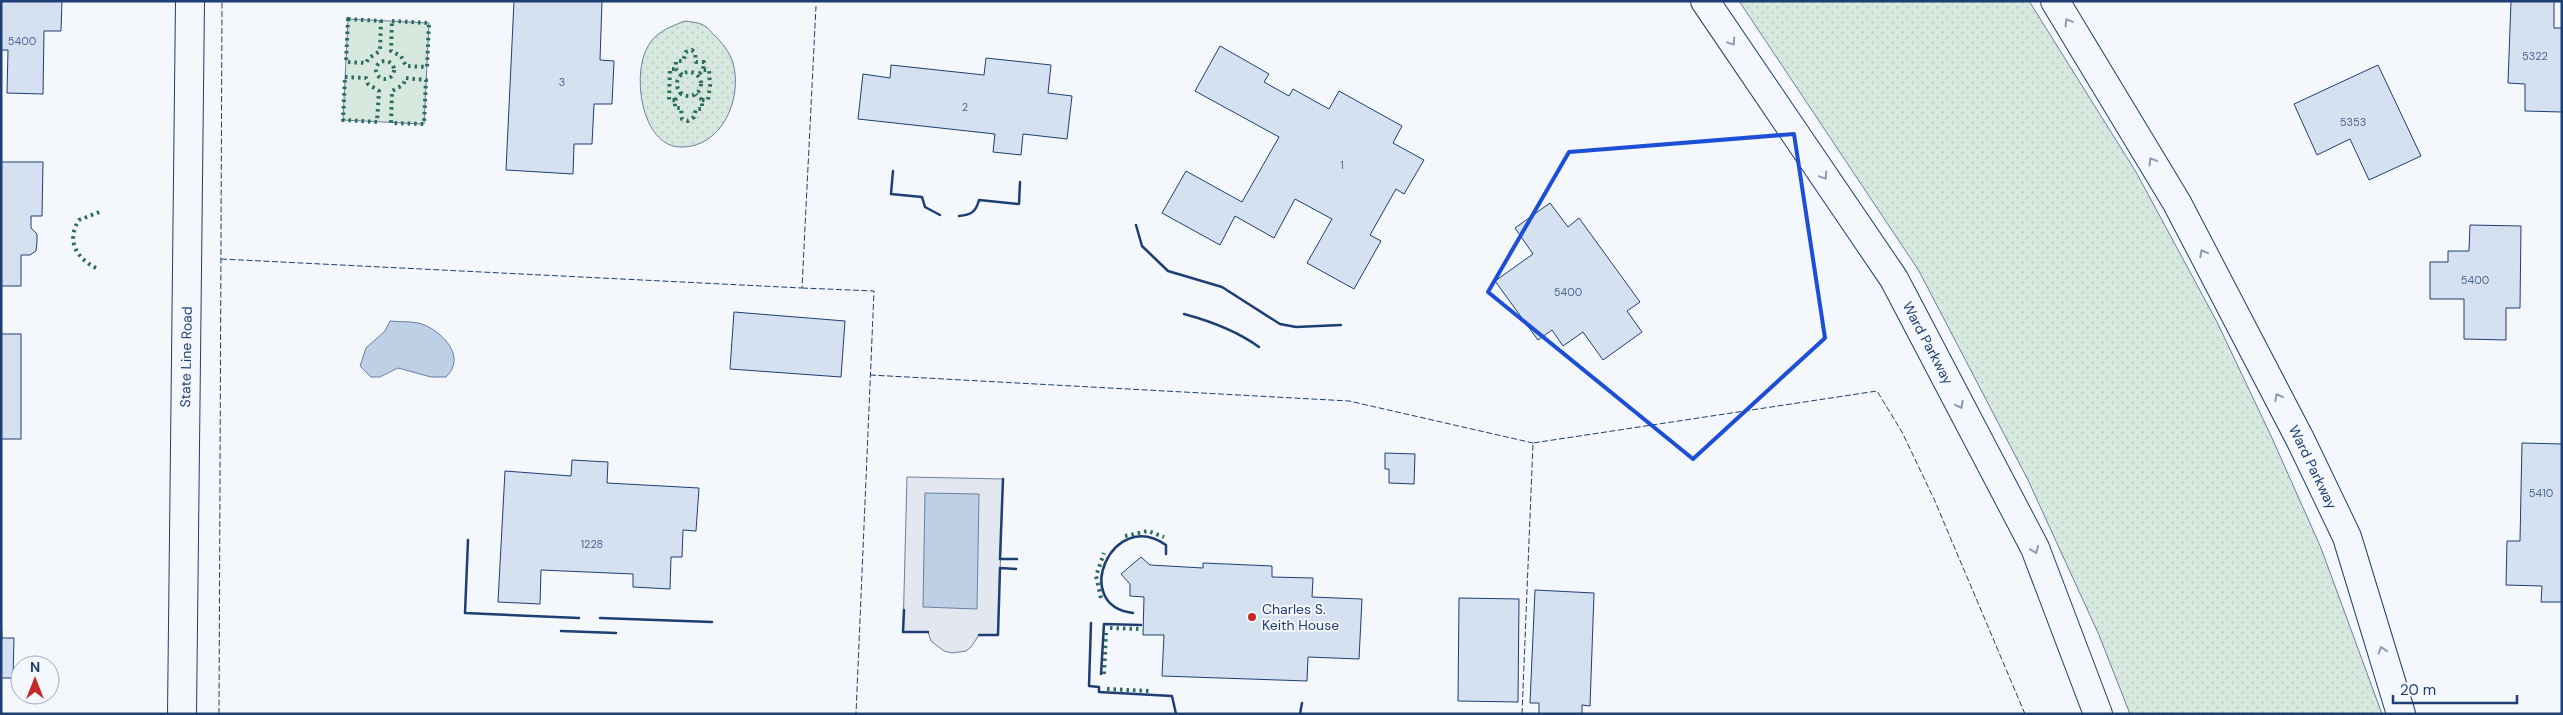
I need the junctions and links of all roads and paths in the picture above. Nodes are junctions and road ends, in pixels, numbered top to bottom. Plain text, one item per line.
1 (190, 1) edge
2 (1705, 1) edge
3 (2055, 1) edge
4 (182, 714) edge
5 (2098, 714) edge
6 (2401, 714) edge

1 - 4 main road, State Line Road
2 -> 5 main road, Ward Parkway
6 -> 3 main road, Ward Parkway

